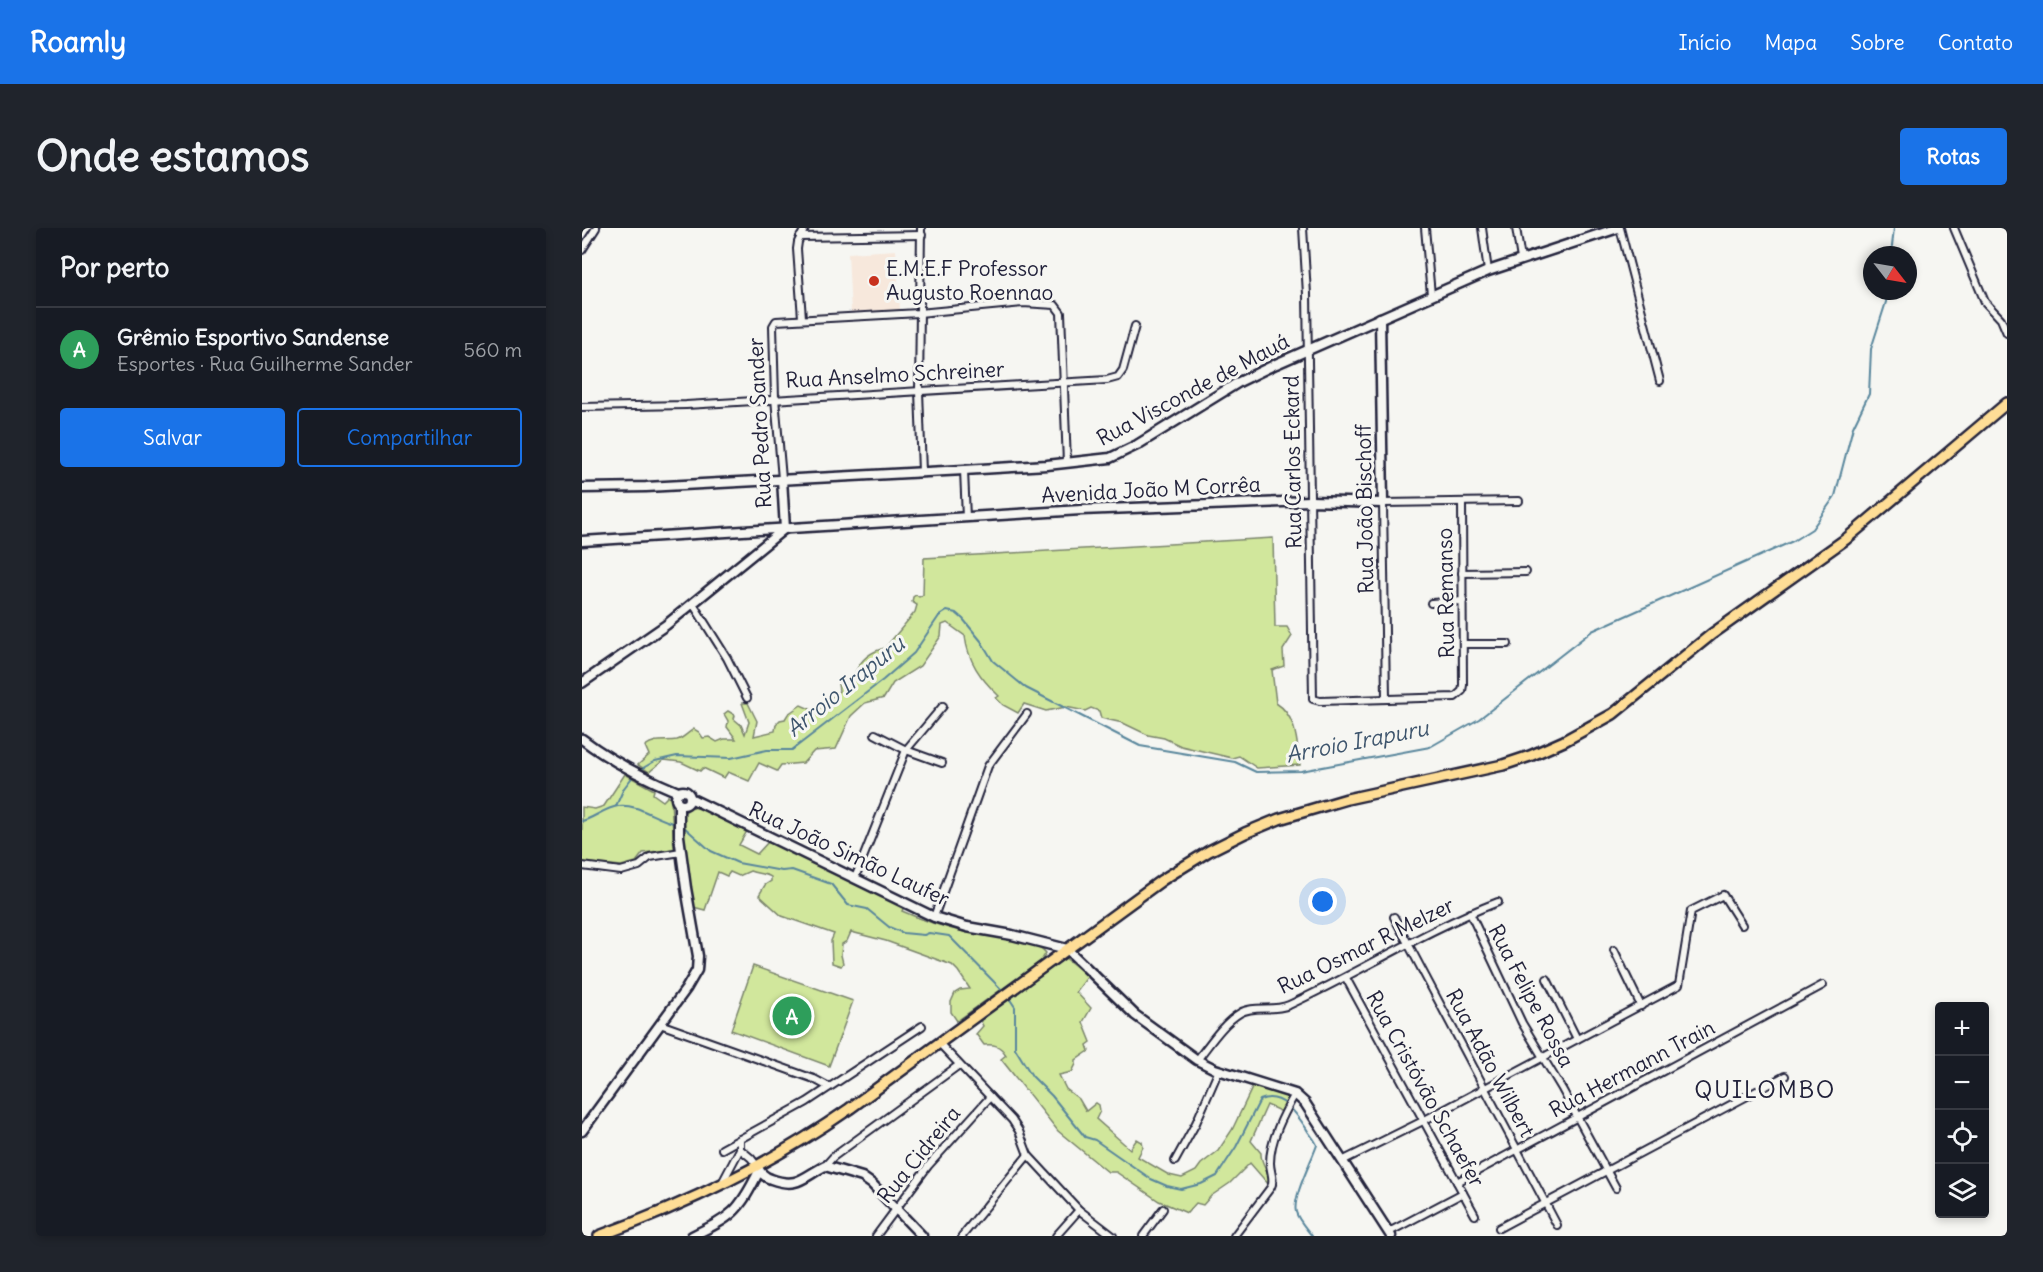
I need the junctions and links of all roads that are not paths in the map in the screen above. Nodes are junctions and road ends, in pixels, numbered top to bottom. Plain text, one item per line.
1 (596, 228) edge
2 (805, 228) edge
3 (1303, 228) edge
4 (1425, 228) edge
5 (1482, 228) edge
6 (1516, 228) edge
7 (1619, 228) edge
8 (1954, 228) edge
9 (922, 232) edge
10 (800, 237) junction
11 (582, 249) edge
12 (1521, 259) junction
13 (1488, 271) junction
14 (1431, 295) junction
15 (919, 312) junction
16 (802, 318) junction
17 (1380, 318) junction
18 (1136, 326) dead end
19 (2007, 333) edge
20 (1308, 350) junction
21 (1660, 381) dead end
22 (1063, 382) junction
23 (919, 391) junction
24 (775, 398) junction
25 (2007, 403) edge
26 (582, 407) edge
27 (1066, 463) junction
28 (964, 470) junction
29 (922, 472) junction
30 (782, 479) junction
31 (582, 488) edge
32 (1310, 501) junction
33 (1519, 501) dead end
34 (1462, 502) junction
35 (1383, 503) junction
36 (966, 518) junction
37 (785, 529) junction
38 (582, 541) edge
39 (1526, 572) dead end
40 (1462, 573) junction
41 (1463, 600) junction
42 (1431, 603) dead end
43 (693, 604) junction
44 (1464, 644) junction
45 (1508, 644) dead end
46 (583, 681) edge
47 (747, 698) dead end
48 (1386, 698) junction
49 (944, 706) dead end
50 (1027, 714) dead end
51 (875, 734) dead end
52 (582, 739) edge
53 (906, 750) junction
54 (942, 763) dead end
55 (677, 798) junction
56 (690, 798) junction
57 (681, 852) junction
58 (582, 866) edge
59 (855, 878) junction
60 (1498, 902) dead end
61 (1470, 913) junction
62 (934, 917) junction
63 (1394, 917) dead end
64 (1742, 925) dead end
65 (1409, 944) junction
66 (1067, 949) junction
67 (1614, 950) dead end
68 (1346, 978) junction
69 (1546, 979) dead end
70 (1823, 985) dead end
71 (1641, 1006) junction
72 (660, 1024) junction
73 (922, 1026) dead end
74 (1577, 1039) junction
75 (939, 1043) junction
76 (1543, 1058) junction
77 (1197, 1060) junction
78 (959, 1065) junction
79 (1219, 1070) junction
80 (1785, 1076) dead end
81 (829, 1087) junction
82 (1485, 1088) junction
83 (990, 1098) junction
84 (1292, 1098) junction
85 (1577, 1116) junction
86 (1423, 1121) junction
87 (582, 1131) edge
88 (740, 1139) junction
89 (722, 1149) dead end
90 (740, 1149) junction
91 (1518, 1149) junction
92 (1028, 1155) junction
93 (1344, 1160) junction
94 (1175, 1161) dead end
95 (825, 1166) junction
96 (758, 1169) junction
97 (1606, 1170) junction
98 (1456, 1182) junction
99 (721, 1186) junction
100 (1616, 1188) dead end
101 (1463, 1193) junction
102 (1545, 1203) junction
103 (896, 1208) junction
104 (1163, 1209) dead end
105 (1079, 1210) junction
106 (1475, 1215) dead end
107 (1557, 1225) dead end
108 (1498, 1228) dead end
109 (1390, 1234) edge
110 (599, 1236) edge
111 (692, 1236) edge
112 (876, 1236) edge
113 (922, 1236) edge
114 (962, 1236) edge
115 (1056, 1236) edge
116 (1113, 1236) edge
117 (1143, 1236) edge
118 (1234, 1236) edge

1 - 11 street
2 - 10 street
3 - 20 street, Rua Carlos Eckard
4 - 14 street
5 - 13 street
6 - 12 street
7 - 12 street, Rua Visconde de Mauá
7 - 21 street
8 - 19 street
9 - 10 street
9 - 15 street
10 - 16 street
12 - 13 street, Rua Visconde de Mauá
13 - 14 street, Rua Visconde de Mauá
14 - 17 street, Rua Visconde de Mauá
15 - 16 street
15 - 22 street
15 - 23 street
16 - 24 street, Rua Pedro Sander
17 - 20 street, Rua Visconde de Mauá
17 - 35 street, Rua João Bischoff
18 - 22 street, Rua Anselmo Schreiner
20 - 27 street, Rua Visconde de Mauá
20 - 32 street, Rua Carlos Eckard
22 - 23 street, Rua Anselmo Schreiner
22 - 27 street
23 - 24 street, Rua Anselmo Schreiner
23 - 29 street
24 - 26 street, Rua Anselmo Schreiner
24 - 30 street, Rua Pedro Sander
25 - 66 main road
27 - 28 street, Rua Visconde de Mauá
28 - 29 street, Rua Visconde de Mauá
28 - 36 street
29 - 30 street, Rua Visconde de Mauá
30 - 31 street, Rua Visconde de Mauá
30 - 37 street, Rua Pedro Sander
32 - 35 street, Avenida João M Corrêa
32 - 36 street, Avenida João M Corrêa
32 - 48 street, Rua Carlos Eckard
33 - 34 street, Avenida João M Corrêa
34 - 35 street, Avenida João M Corrêa
34 - 40 street, Rua Remanso
35 - 48 street, Rua João Bischoff
36 - 37 street, Avenida João M Corrêa
37 - 38 street, Avenida João M Corrêa
37 - 43 street
39 - 40 street
40 - 41 street, Rua Remanso
41 - 42 street
41 - 44 street, Rua Remanso
43 - 46 street
43 - 47 street
44 - 45 street
44 - 48 street, Rua Remanso
49 - 53 street
50 - 62 street
51 - 53 street
52 - 55 street
53 - 54 street
53 - 59 street
55 - 56 street, Rua João Simão Laufer
55 - 56 street
55 - 57 street
56 - 59 street, Rua João Simão Laufer
57 - 58 street
57 - 72 street
59 - 62 street, Rua João Simão Laufer
60 - 61 street, Rua Osmar R Melzer
61 - 65 street, Rua Osmar R Melzer
61 - 76 street, Rua Felipe Rossa
62 - 66 street, Rua João Simão Laufer
63 - 65 street, Rua Adão Wilbert
64 - 71 street
65 - 68 street, Rua Osmar R Melzer
65 - 82 street, Rua Adão Wilbert
66 - 75 main road
66 - 77 street
67 - 71 street
68 - 77 street, Rua Osmar R Melzer
68 - 86 street, Rua Cristóvão Schaefer
69 - 74 street
70 - 85 street, Rua Hermann Train
71 - 74 street
72 - 81 street
72 - 87 street
73 - 81 street
74 - 76 street
75 - 78 street
75 - 96 main road
76 - 82 street
76 - 85 street, Rua Felipe Rossa
77 - 79 street
78 - 83 street
78 - 95 street
79 - 84 street
79 - 94 street
80 - 97 street
81 - 88 street
82 - 86 street
82 - 91 street, Rua Adão Wilbert
83 - 92 street
83 - 103 street, Rua Cidreira
84 - 93 street
84 - 118 street
85 - 91 street, Rua Hermann Train
85 - 97 street, Rua Felipe Rossa
86 - 93 street
86 - 98 street, Rua Cristóvão Schaefer
88 - 89 street
88 - 90 street
90 - 96 street
90 - 99 street
91 - 98 street, Rua Hermann Train
91 - 102 street, Rua Adão Wilbert
92 - 105 street
92 - 114 street
93 - 109 street
95 - 96 street
95 - 103 street
96 - 99 main road
96 - 111 street
97 - 100 street, Rua Felipe Rossa
97 - 102 street
98 - 101 street, Rua Cristóvão Schaefer
99 - 110 main road
101 - 106 street, Rua Cristóvão Schaefer
101 - 109 street
102 - 107 street, Rua Adão Wilbert
102 - 108 street
103 - 112 street, Rua Cidreira
103 - 113 street
104 - 117 street
105 - 115 street
105 - 116 street

